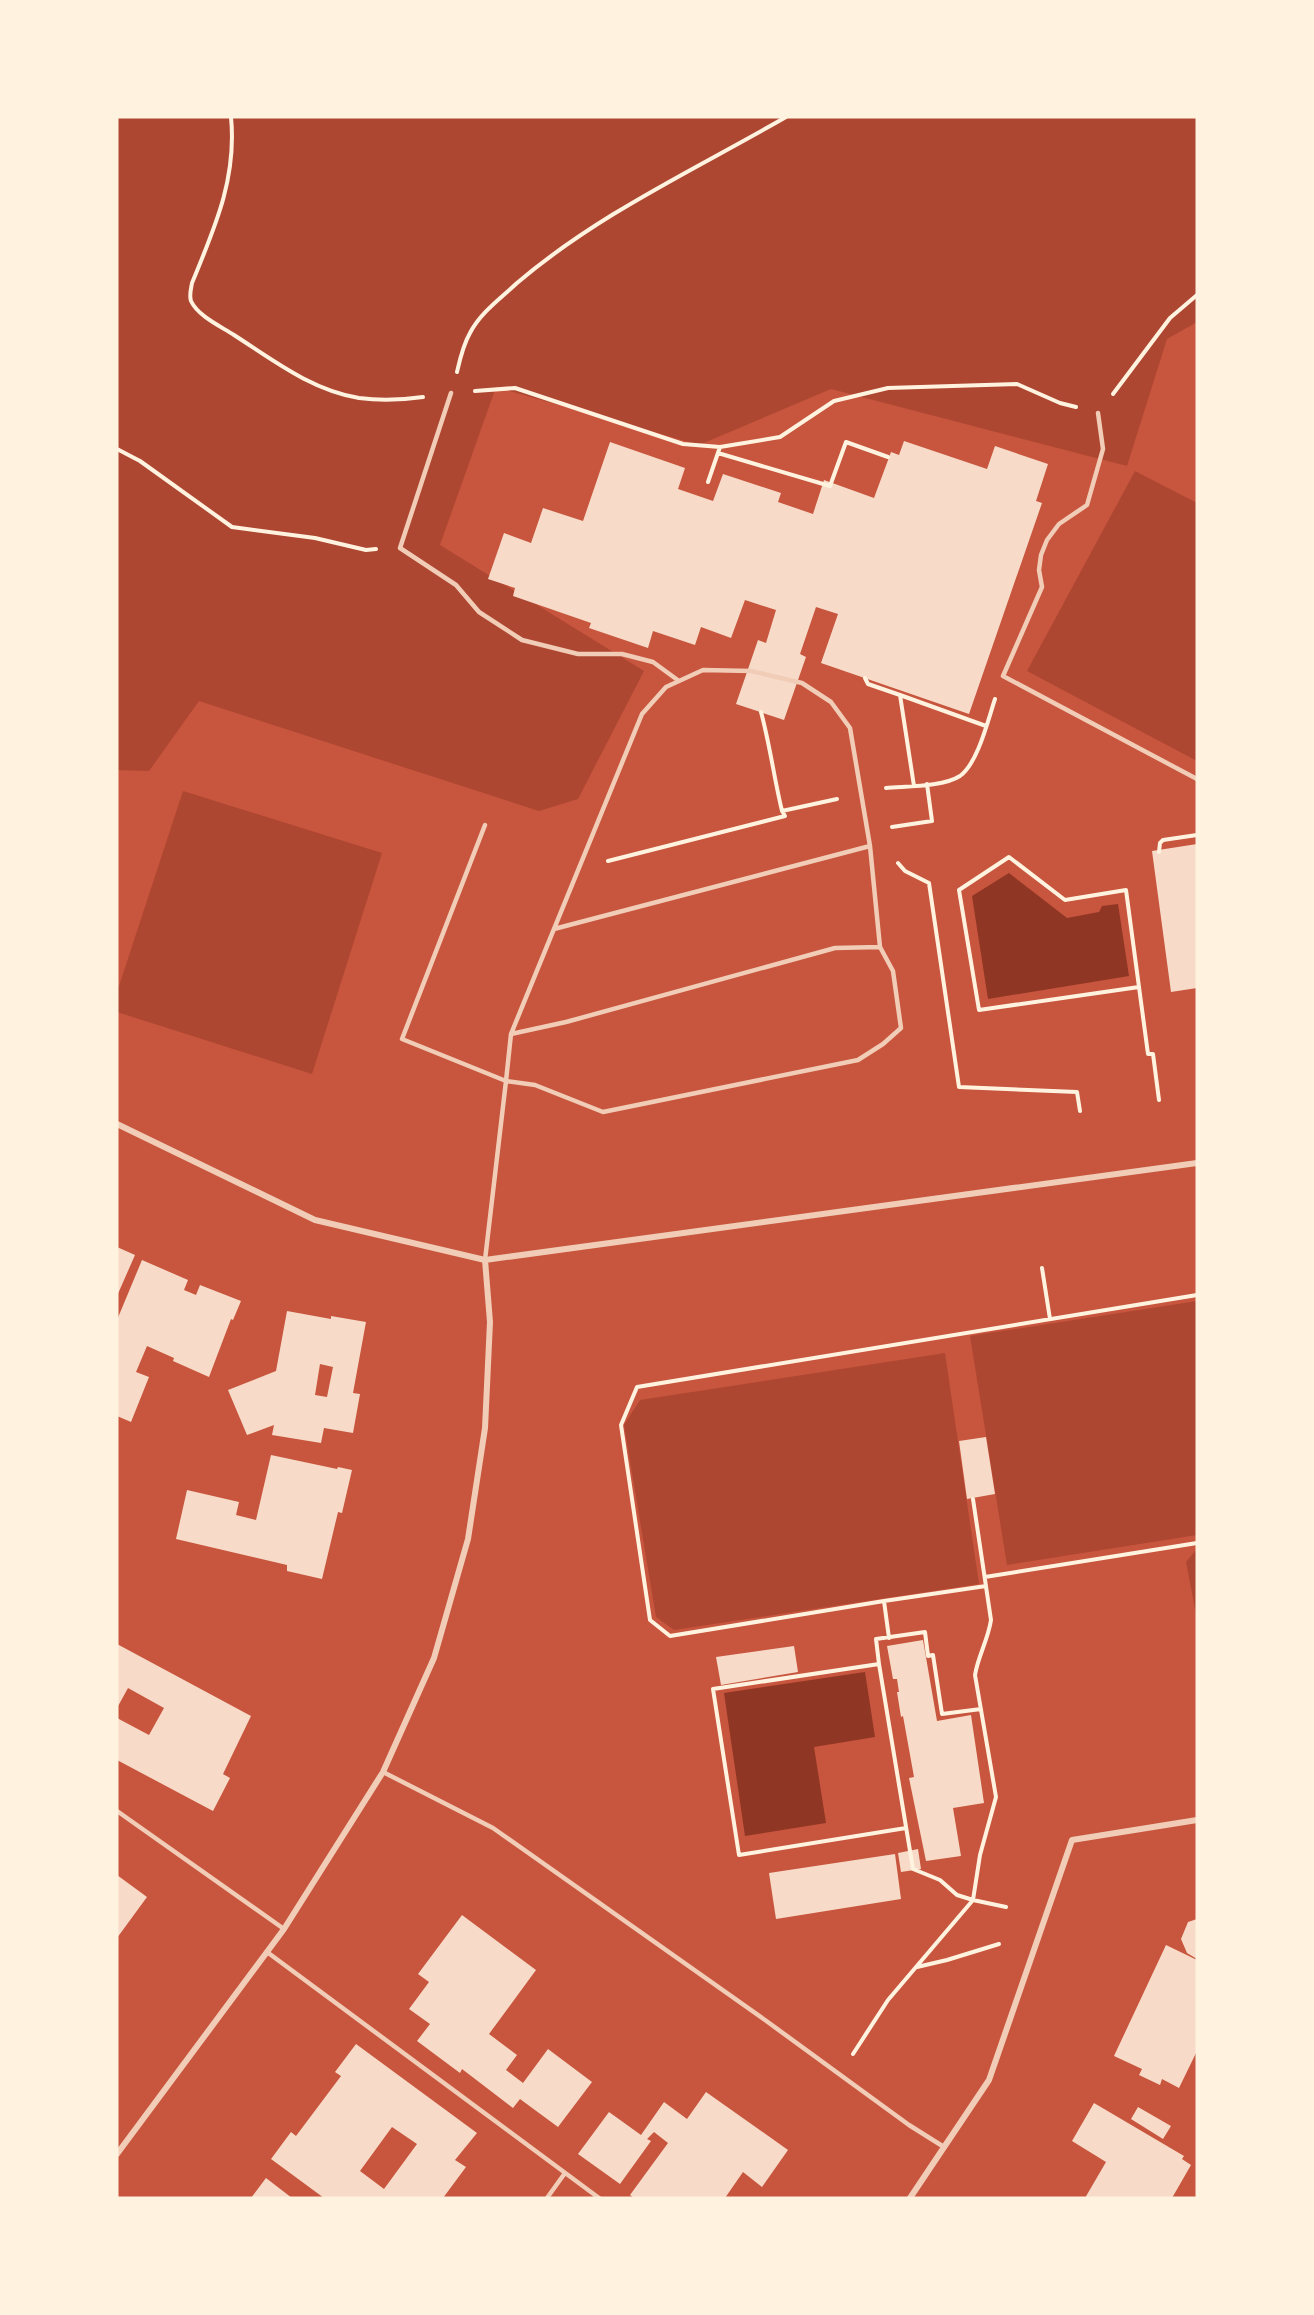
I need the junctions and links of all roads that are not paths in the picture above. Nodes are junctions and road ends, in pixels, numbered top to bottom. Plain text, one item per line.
1 (451, 393) road end
2 (1098, 413) road end
3 (679, 681) junction
4 (1197, 779) edge
5 (485, 825) dead end
6 (870, 846) junction
7 (554, 929) junction
8 (880, 947) junction
9 (511, 1034) junction
10 (506, 1081) junction
11 (117, 1124) edge
12 (1197, 1163) edge
13 (485, 1260) junction
14 (383, 1772) junction
15 (117, 1811) edge
16 (1197, 1820) edge
17 (284, 1929) junction
18 (267, 1952) junction
19 (944, 2147) junction
20 (117, 2154) edge
21 (566, 2173) junction
22 (547, 2198) edge
23 (599, 2198) edge
24 (910, 2198) edge

1 - 3 lane
2 - 4 lane
3 - 6 lane
3 - 7 lane
5 - 10 lane
6 - 7 lane
6 - 8 lane
7 - 9 lane
8 - 9 lane
8 - 10 lane
9 - 10 lane
10 - 13 lane
11 - 13 street
12 - 13 street
13 - 14 street
14 - 17 street
14 - 19 lane
15 - 17 lane
16 - 19 street
17 - 18 street
18 - 20 street
18 - 21 lane
19 - 24 street
21 - 22 lane
21 - 23 lane

